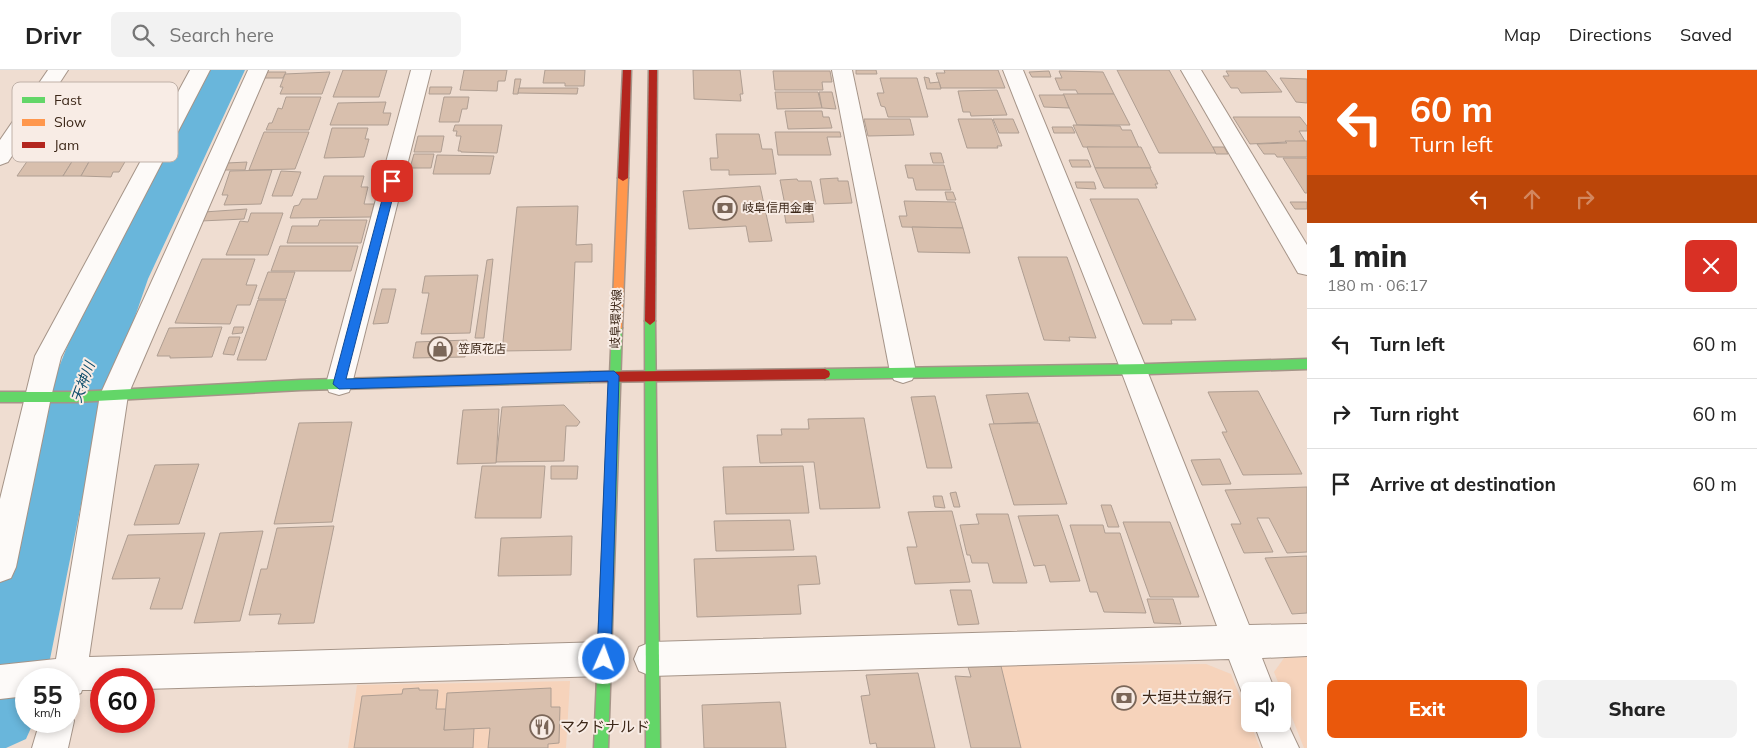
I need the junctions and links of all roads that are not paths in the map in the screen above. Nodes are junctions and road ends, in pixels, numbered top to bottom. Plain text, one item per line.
1 (58, 70) edge
2 (200, 70) edge
3 (258, 70) edge
4 (421, 70) edge
5 (627, 70) edge
6 (653, 70) edge
7 (842, 70) edge
8 (1013, 70) edge
9 (1191, 70) edge
10 (50, 82) edge
11 (178, 111) edge
12 (12, 139) edge
13 (0, 157) edge
14 (151, 162) edge
15 (1307, 266) edge
16 (1307, 364) edge
17 (1133, 368) junction
18 (903, 372) junction
19 (649, 375) junction
20 (614, 376) junction
21 (339, 384) junction
22 (108, 395) junction
23 (0, 397) edge
24 (41, 398) junction
25 (0, 567) edge
26 (1307, 640) edge
27 (1239, 642) junction
28 (604, 659) junction
29 (651, 659) junction
30 (70, 668) edge
31 (80, 677) edge
32 (15, 680) edge
33 (0, 682) edge
34 (1255, 682) edge
35 (1274, 732) edge
36 (54, 733) edge
37 (50, 748) edge
38 (601, 748) edge
39 (654, 748) edge
40 (1281, 748) edge

1 - 10 street
2 - 11 street
3 - 22 street
4 - 21 street
5 - 20 main road, 岐阜環状線
6 - 19 main road
7 - 18 street
8 - 17 street
9 - 15 street
12 - 13 street
14 - 24 street
16 - 17 main road
17 - 18 main road
17 - 27 street
18 - 19 main road
19 - 20 main road
19 - 29 main road
20 - 21 main road
20 - 28 main road, 岐阜環状線
21 - 22 main road
22 - 24 main road
22 - 30 street
23 - 24 main road
24 - 25 street
26 - 27 street
27 - 29 street
27 - 34 street
28 - 31 street
28 - 38 main road, 岐阜環状線
29 - 39 main road
32 - 33 street
35 - 40 street
36 - 37 street

